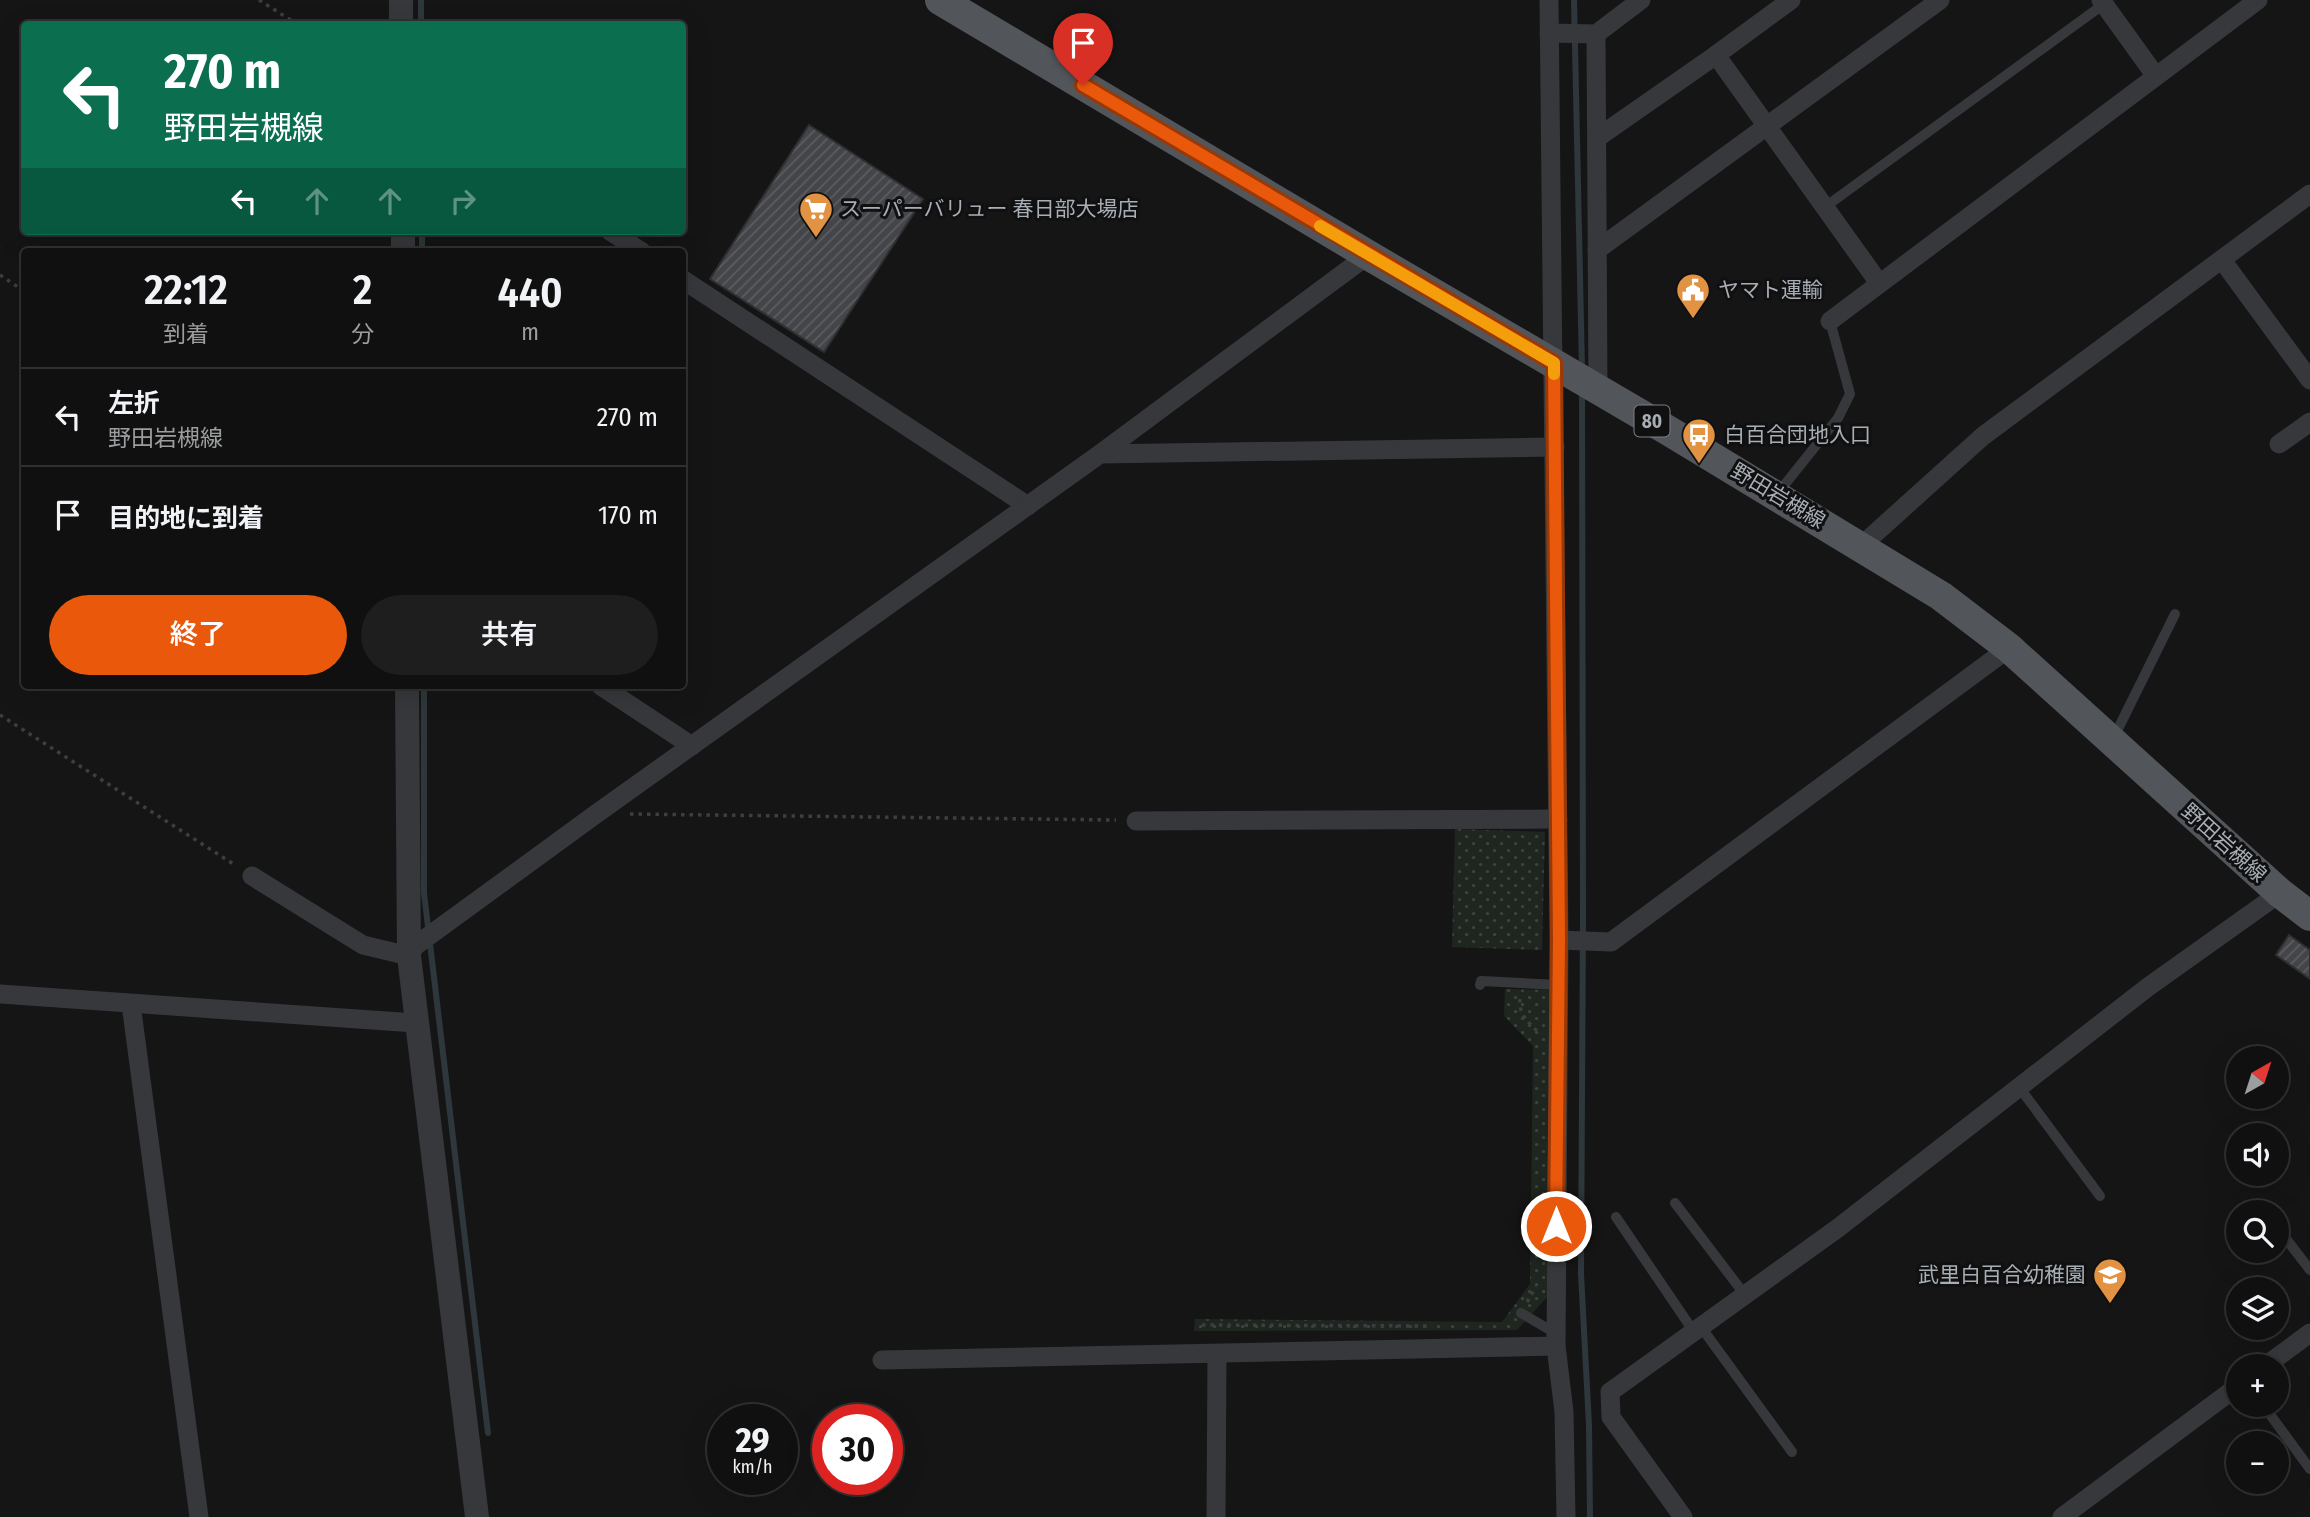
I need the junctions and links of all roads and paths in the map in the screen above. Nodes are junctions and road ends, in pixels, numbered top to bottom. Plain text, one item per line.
1 (259, 0) edge
2 (401, 0) edge
3 (940, 0) edge
4 (1549, 0) edge
5 (1641, 0) edge
6 (1791, 0) edge
7 (1940, 0) edge
8 (2258, 0) edge
9 (2103, 2) edge
10 (293, 21) edge
11 (401, 21) edge
12 (1549, 33) junction
13 (1596, 34) junction
14 (1716, 55) junction
15 (2155, 75) junction
16 (1769, 126) junction
17 (1597, 138) junction
18 (2310, 194) edge
19 (1825, 207) junction
20 (616, 235) edge
21 (636, 248) edge
22 (1597, 250) junction
23 (1368, 255) junction
24 (2222, 260) junction
25 (0, 275) edge
26 (686, 282) edge
27 (1879, 284) junction
28 (21, 289) edge
29 (1830, 321) joint
30 (1554, 363) junction
31 (2310, 380) edge
32 (1598, 389) junction
33 (2310, 422) edge
34 (2279, 444) dead end
35 (1555, 447) junction
36 (1100, 454) junction
37 (1777, 495) junction
38 (1028, 506) junction
39 (1861, 546) junction
40 (2175, 614) dead end
41 (2009, 648) junction
42 (407, 689) edge
43 (606, 689) edge
44 (0, 715) edge
45 (2112, 741) junction
46 (692, 746) junction
47 (596, 814) junction
48 (1558, 819) junction
49 (1136, 821) joint
50 (252, 876) joint
51 (2280, 893) junction
52 (2310, 916) edge
53 (1559, 940) junction
54 (412, 951) junction
55 (1522, 983) junction
56 (1480, 985) dead end
57 (1558, 985) junction
58 (0, 994) edge
59 (131, 1004) junction
60 (415, 1023) junction
61 (1541, 1035) dead end
62 (2019, 1087) junction
63 (2100, 1196) dead end
64 (1675, 1203) dead end
65 (1616, 1217) dead end
66 (2289, 1243) edge
67 (2310, 1270) edge
68 (1538, 1282) dead end
69 (1745, 1295) junction
70 (1521, 1313) joint
71 (1202, 1325) dead end
72 (1434, 1326) dead end
73 (1697, 1329) junction
74 (2310, 1333) edge
75 (1556, 1340) junction
76 (1217, 1354) junction
77 (2282, 1354) edge
78 (882, 1360) dead end
79 (2226, 1395) edge
80 (2272, 1417) edge
81 (1793, 1452) dead end
82 (2310, 1469) edge
83 (476, 1505) edge
84 (199, 1517) edge
85 (1216, 1517) edge
86 (1566, 1517) edge
87 (1683, 1517) edge
88 (2062, 1517) edge

1 - 10 path
2 - 11 street
3 - 23 main road, 野田岩槻線 / 80
4 - 12 street
5 - 13 street
6 - 14 street
7 - 16 street
8 - 15 street
9 - 15 street
9 - 19 lane
12 - 13 street
12 - 30 street
13 - 17 street
14 - 16 street
14 - 17 street
15 - 27 street
16 - 19 street
16 - 22 street
17 - 22 street
18 - 24 street
19 - 27 street
20 - 21 street
22 - 32 street
23 - 30 main road, 野田岩槻線 / 80
23 - 36 street
24 - 31 street
24 - 39 street
25 - 28 path
26 - 38 street
27 - 29 street
29 - 37 lane
30 - 32 main road, 野田岩槻線 / 80
30 - 35 street
32 - 37 main road, 野田岩槻線 / 80
33 - 34 street
35 - 36 street
35 - 48 street
36 - 38 street
37 - 39 main road, 野田岩槻線 / 80
38 - 46 street
39 - 41 main road, 野田岩槻線 / 80
40 - 45 lane
41 - 45 main road, 野田岩槻線 / 80
41 - 53 street
42 - 54 street
43 - 46 street
44 - 50 path
45 - 51 main road, 野田岩槻線 / 80
46 - 47 street
47 - 49 path
47 - 54 street
48 - 49 street
48 - 53 street
50 - 54 street
51 - 52 main road, 野田岩槻線 / 80
51 - 62 street
53 - 57 street
54 - 60 street
55 - 56 lane
55 - 57 lane
55 - 61 path
57 - 75 street
58 - 59 street
59 - 60 street
59 - 84 street
60 - 83 street
62 - 63 lane
62 - 69 street
64 - 69 lane
65 - 73 lane
66 - 67 lane
68 - 70 path
69 - 73 street
70 - 75 lane
71 - 72 path
73 - 81 lane
73 - 87 street
74 - 77 street
75 - 76 street
75 - 86 street
76 - 78 street
76 - 85 street
79 - 88 street
80 - 82 lane

